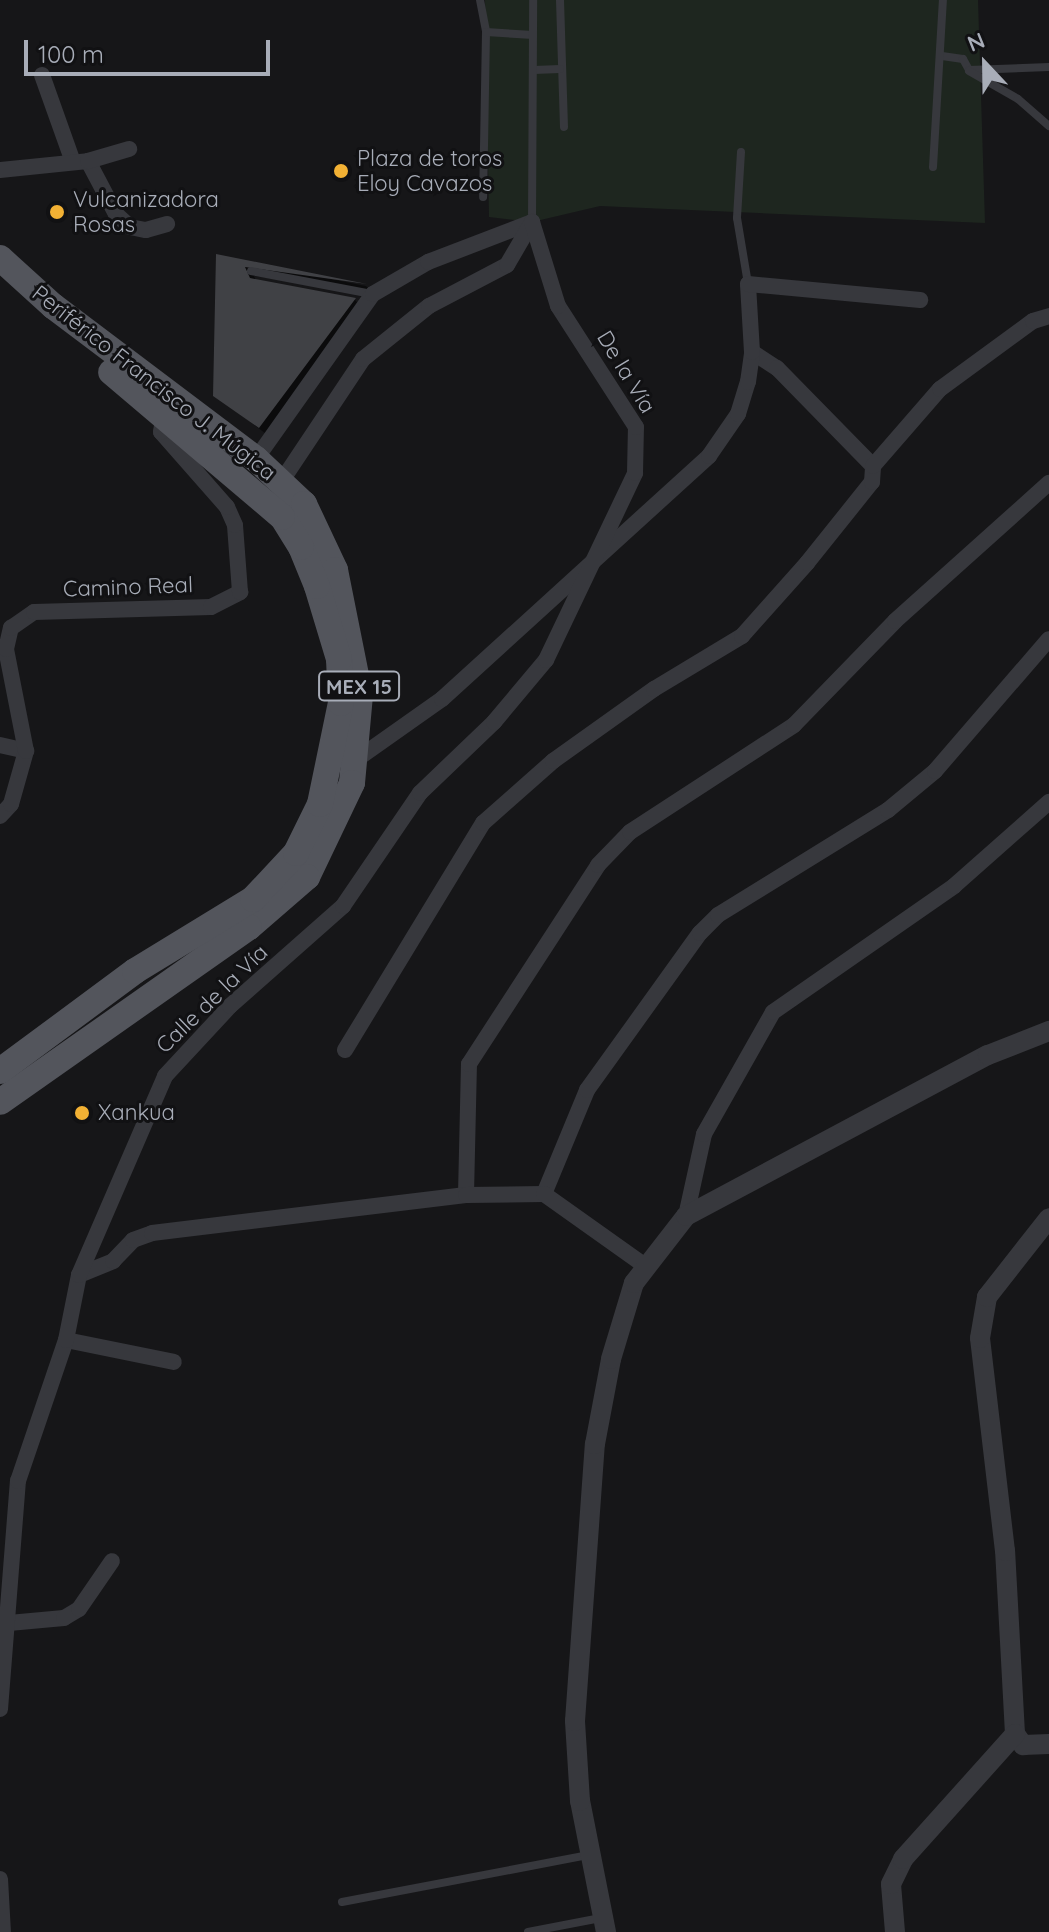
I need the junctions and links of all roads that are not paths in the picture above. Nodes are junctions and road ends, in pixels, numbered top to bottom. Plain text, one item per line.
1 (480, 0) edge
2 (533, 0) edge
3 (560, 0) edge
4 (943, 0) edge
5 (486, 32) junction
6 (533, 35) junction
7 (942, 56) junction
8 (1049, 67) edge
9 (560, 69) junction
10 (534, 70) junction
11 (969, 70) junction
12 (42, 75) dead end
13 (1049, 126) edge
14 (564, 127) dead end
15 (129, 149) dead end
16 (741, 152) dead end
17 (80, 162) junction
18 (933, 167) dead end
19 (0, 170) edge
20 (483, 197) dead end
21 (532, 222) junction
22 (167, 224) dead end
23 (0, 258) edge
24 (251, 271) dead end
25 (0, 281) edge
26 (748, 284) junction
27 (373, 294) junction
28 (920, 300) dead end
29 (1049, 316) edge
30 (752, 352) junction
31 (164, 413) junction
32 (256, 459) junction
33 (873, 466) junction
34 (281, 482) junction
35 (1049, 483) edge
36 (602, 549) junction
37 (1049, 639) edge
38 (0, 745) edge
39 (26, 751) junction
40 (357, 759) junction
41 (1049, 802) edge
42 (0, 816) edge
43 (1049, 1031) edge
44 (345, 1050) dead end
45 (0, 1071) edge
46 (0, 1102) edge
47 (544, 1194) junction
48 (466, 1195) junction
49 (686, 1216) junction
50 (1049, 1218) edge
51 (644, 1265) junction
52 (79, 1275) junction
53 (66, 1340) junction
54 (174, 1362) dead end
55 (112, 1561) dead end
56 (9, 1623) junction
57 (0, 1709) edge
58 (1015, 1734) junction
59 (1049, 1744) edge
60 (589, 1855) junction
61 (0, 1879) edge
62 (342, 1902) dead end
63 (604, 1925) edge
64 (3, 1932) edge
65 (528, 1932) edge
66 (895, 1932) edge

1 - 5 lane
2 - 6 lane
3 - 9 lane
4 - 7 lane
5 - 6 lane
5 - 20 lane
6 - 10 lane
7 - 11 lane
7 - 18 lane
8 - 11 lane
9 - 10 lane
9 - 14 lane
10 - 21 lane
11 - 13 lane
12 - 17 street
15 - 17 street
16 - 26 lane
17 - 19 street
17 - 22 street
21 - 27 street
21 - 34 street
21 - 36 street, De la Vía
23 - 32 main road, Periférico Francisco J. Múgica / MEX 15
24 - 27 lane
25 - 31 main road, Periférico Francisco J. Múgica / MEX 15
26 - 28 street
26 - 30 street
27 - 32 street
29 - 33 street
30 - 33 street
30 - 36 street
31 - 39 street, Camino Real
31 - 45 main road, Periférico Francisco J. Múgica / MEX 15
32 - 34 main road, Periférico Francisco J. Múgica / MEX 15
33 - 44 street
34 - 40 main road, Periférico Francisco J. Múgica / MEX 15
35 - 48 street
36 - 40 street
36 - 52 street, Calle de la Vía
37 - 47 street
38 - 39 street
39 - 42 street, Camino Real
40 - 46 main road, Periférico Francisco J. Múgica / MEX 15
41 - 49 street
43 - 49 street
47 - 48 street
47 - 51 street
48 - 52 street
49 - 51 street
50 - 58 street
51 - 60 street
52 - 53 street, Calle de la Vía
53 - 54 street
53 - 56 street, Calle de la Vía
55 - 56 street
56 - 57 street, Calle de la Vía
58 - 59 street
58 - 66 street
60 - 62 lane
60 - 63 street
61 - 64 street
63 - 65 lane

